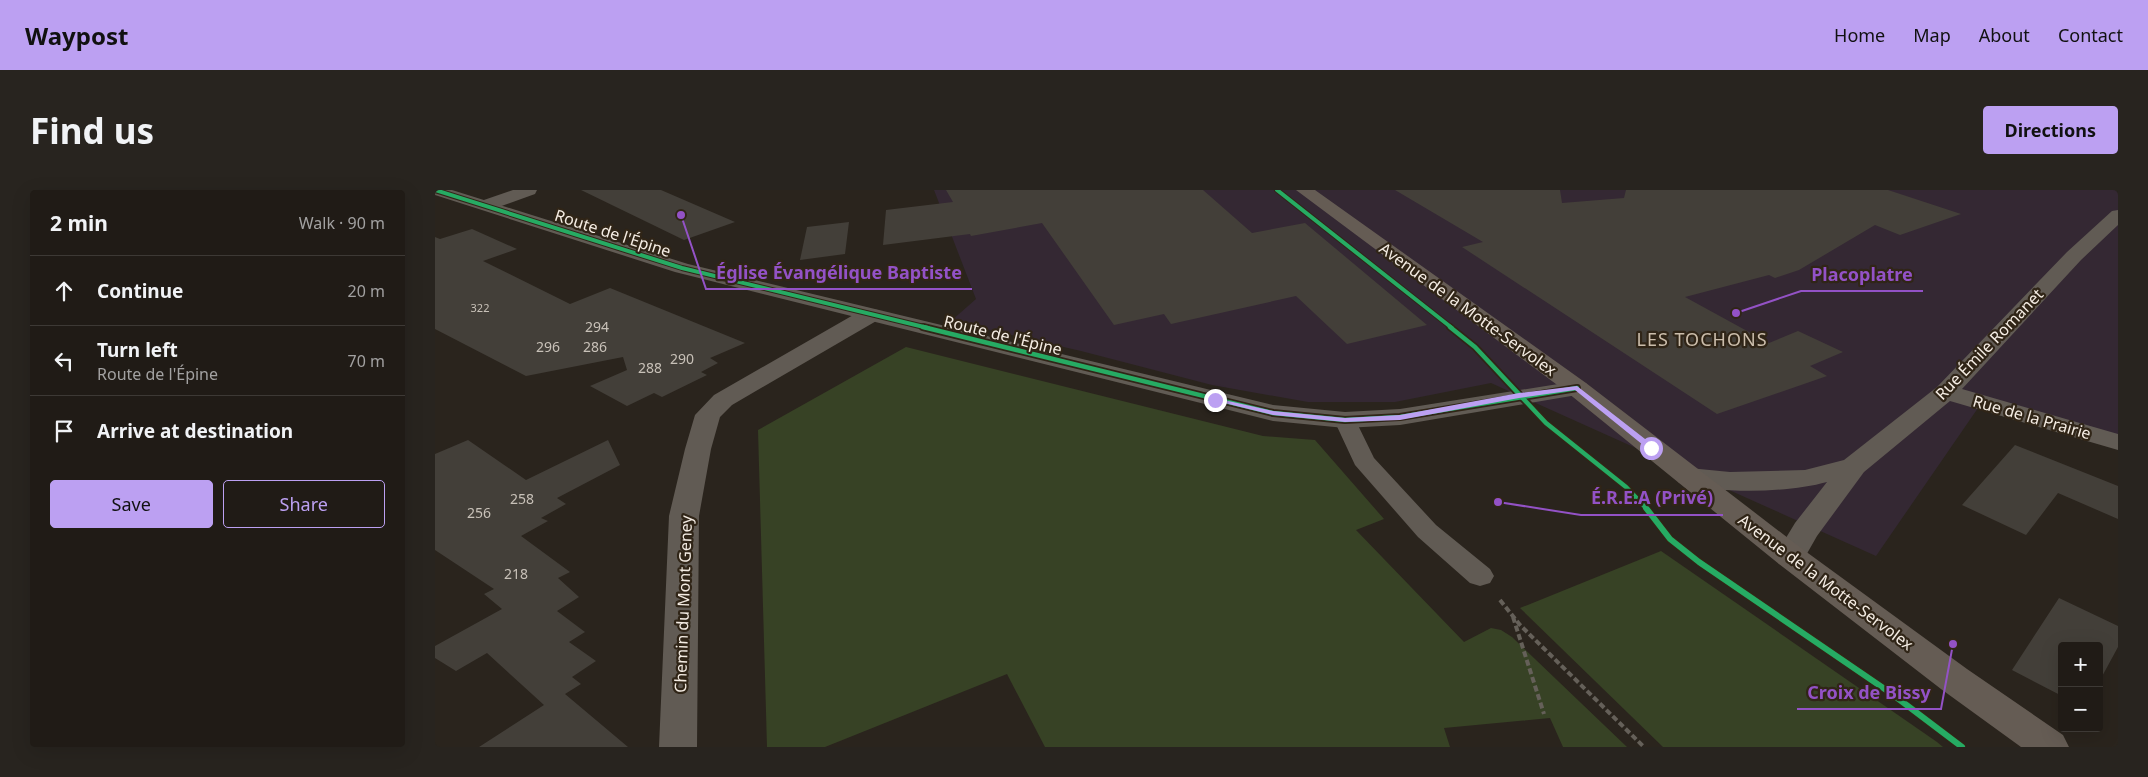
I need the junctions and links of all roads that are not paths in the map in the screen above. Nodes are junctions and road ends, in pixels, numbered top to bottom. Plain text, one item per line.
1 (435, 190) edge
2 (529, 190) edge
3 (1304, 190) edge
4 (487, 205) junction
5 (2118, 215) edge
6 (871, 315) junction
7 (1577, 388) junction
8 (1946, 392) junction
9 (1345, 420) junction
10 (2118, 442) edge
11 (1854, 466) junction
12 (1689, 477) junction
13 (1789, 556) junction
14 (1480, 576) road end
15 (2013, 720) junction
16 (679, 747) edge
17 (2050, 747) edge
18 (2057, 747) edge

1 - 4 street, Route de l'Épine
2 - 4 street
3 - 7 main road, Avenue de la Motte-Servolex
4 - 6 street, Route de l'Épine
5 - 8 street, Rue Émile Romanet
6 - 9 street, Route de l'Épine
6 - 16 street, Chemin du Mont Geney
7 - 9 street, Route de l'Épine
7 - 12 main road, Avenue de la Motte-Servolex
8 - 10 street, Rue de la Prairie
8 - 11 street, Rue Émile Romanet
9 - 14 lane
11 - 12 street, Rue Émile Romanet
11 - 13 street, Rue Émile Romanet
12 - 13 main road, Avenue de la Motte-Servolex
13 - 15 main road, Avenue de la Motte-Servolex
15 - 17 main road, Avenue de la Motte-Servolex
15 - 18 main road, Avenue de la Motte-Servolex

